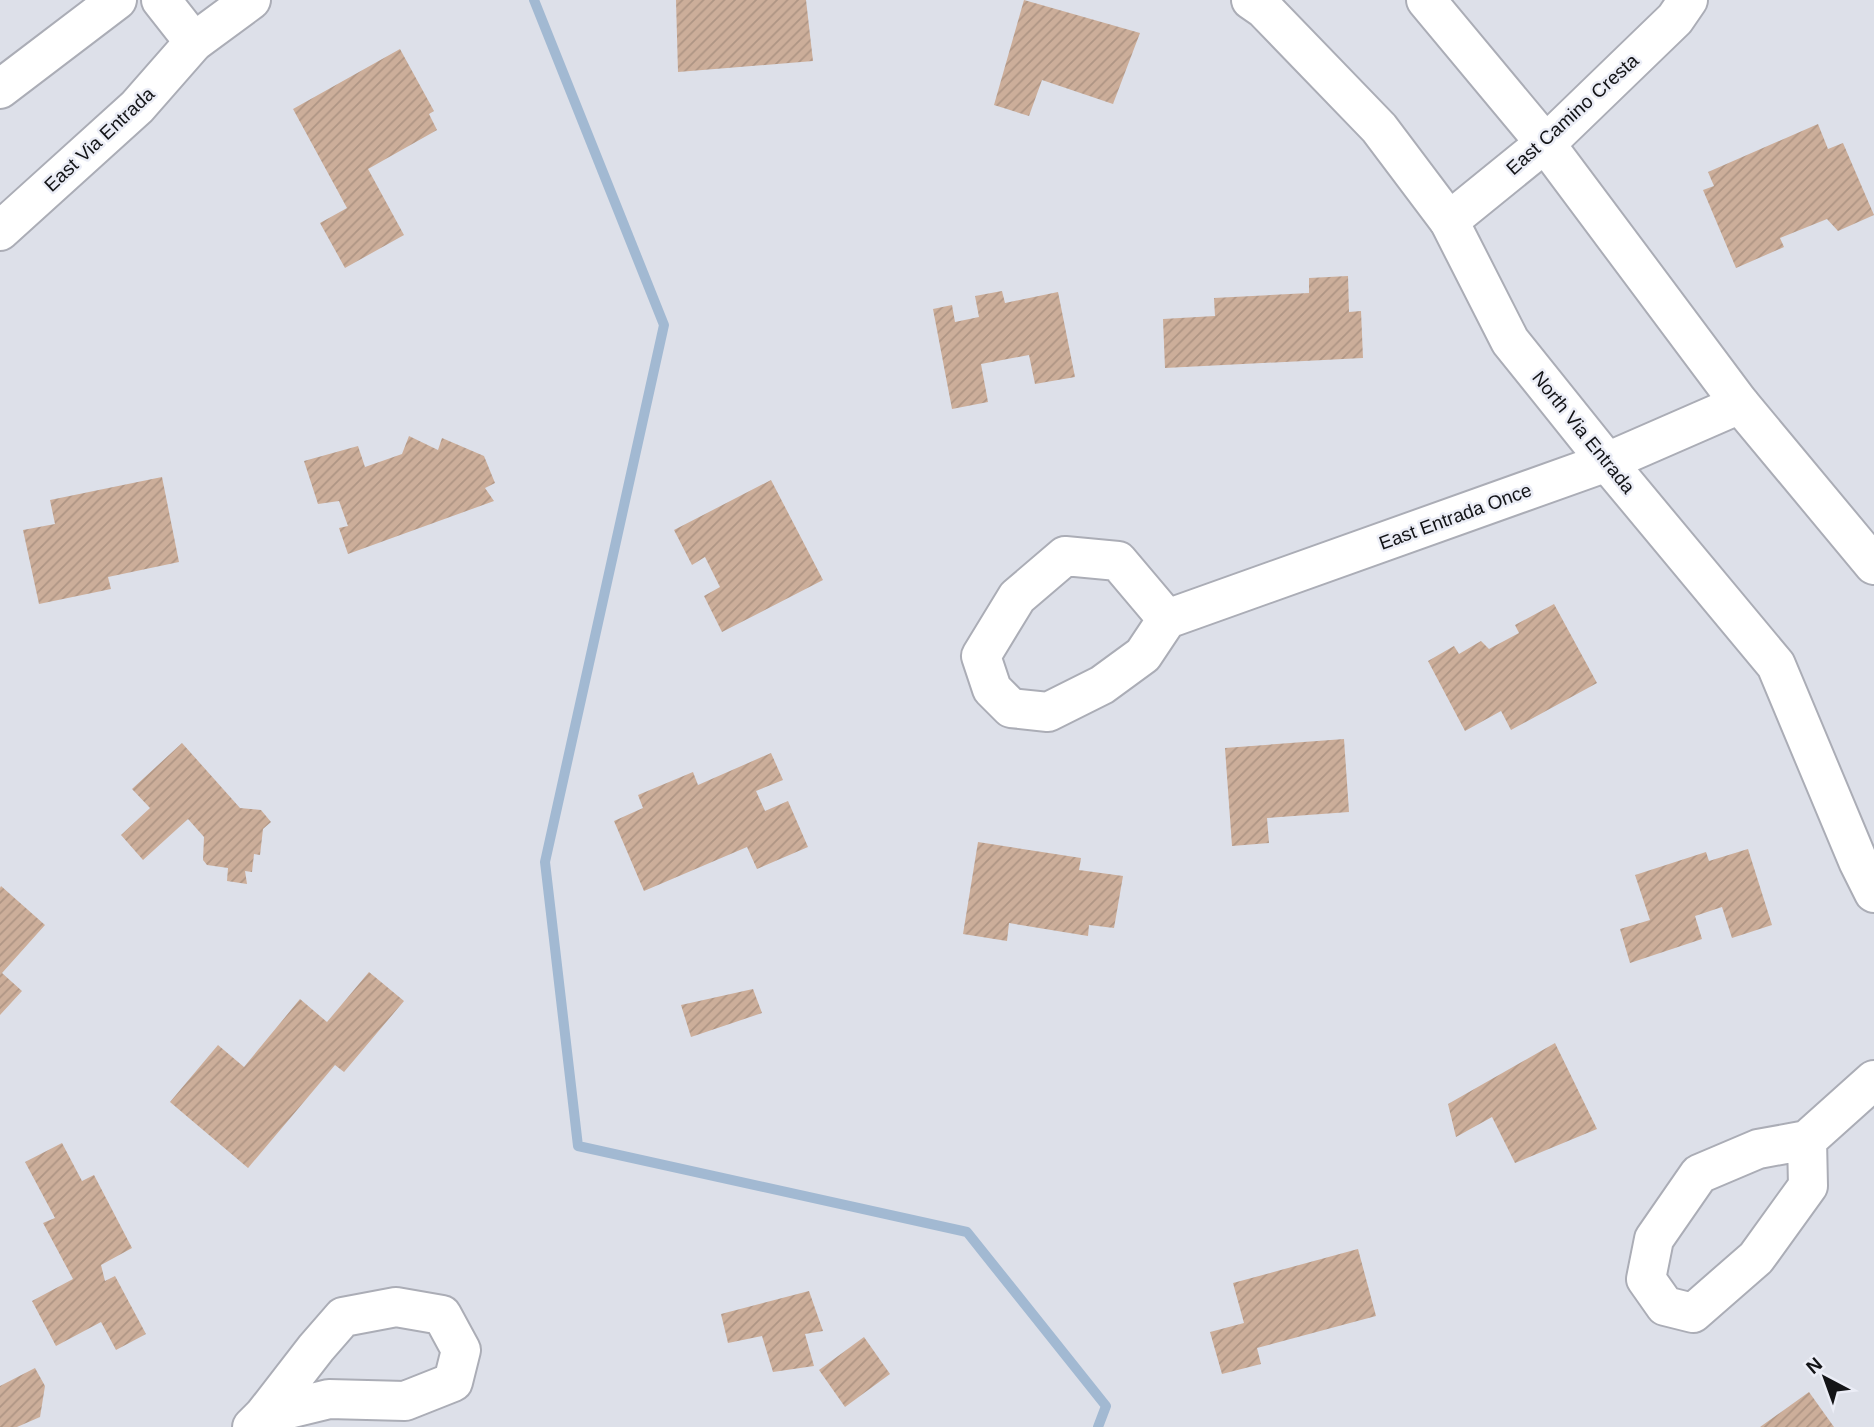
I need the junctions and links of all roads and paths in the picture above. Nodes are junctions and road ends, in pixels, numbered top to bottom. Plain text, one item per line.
1 (117, 0) edge
2 (161, 0) edge
3 (251, 0) edge
4 (1251, 0) edge
5 (1426, 0) edge
6 (1688, 0) edge
7 (194, 43) junction
8 (0, 89) edge
9 (1545, 143) junction
10 (1449, 221) junction
11 (0, 231) edge
12 (1740, 404) junction
13 (1607, 463) junction
14 (1874, 565) edge
15 (1167, 619) junction
16 (1874, 893) edge
17 (1874, 1080) edge
18 (1807, 1140) junction
19 (258, 1421) edge

1 - 8 street
2 - 7 street
3 - 7 street
4 - 10 street, North Via Entrada
5 - 9 street
6 - 9 street, East Camino Cresta
7 - 11 street, East Via Entrada
9 - 10 street, East Camino Cresta
9 - 12 street
10 - 13 street, North Via Entrada
12 - 13 street, East Entrada Once
12 - 14 street
13 - 15 street, East Entrada Once
13 - 16 street, North Via Entrada
15 - 15 street
17 - 18 street
18 - 18 street
19 - 19 street

